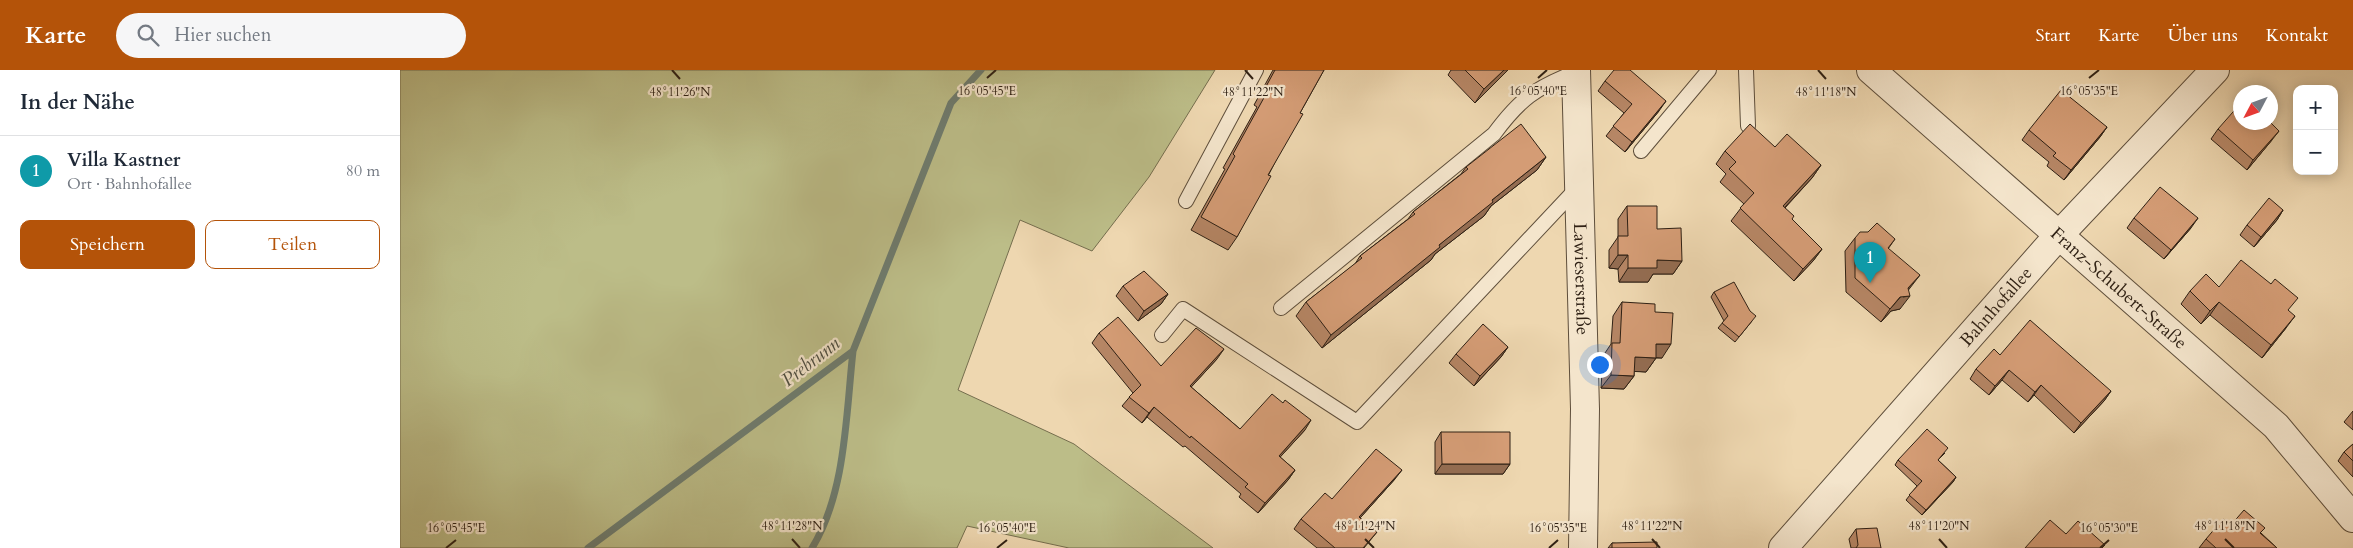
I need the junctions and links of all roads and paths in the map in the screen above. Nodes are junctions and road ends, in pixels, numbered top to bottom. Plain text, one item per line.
1 (1256, 70) edge
2 (1709, 70) edge
3 (1746, 70) edge
4 (1871, 70) edge
5 (2215, 70) edge
6 (1576, 71) edge
7 (1748, 126) edge
8 (1641, 151) dead end
9 (1579, 186) junction
10 (1186, 201) dead end
11 (2058, 236) junction
12 (1281, 308) dead end
13 (1162, 335) dead end
14 (2353, 518) edge
15 (1583, 548) edge
16 (1783, 548) edge

1 - 10 lane
2 - 8 lane
3 - 7 lane
4 - 11 street, Franz-Schubert-Straße
5 - 11 street, Bahnhofallee
6 - 9 street, Lawieserstraße
6 - 12 lane
9 - 13 lane
9 - 15 street, Lawieserstraße
11 - 14 street, Franz-Schubert-Straße
11 - 16 street, Bahnhofallee

